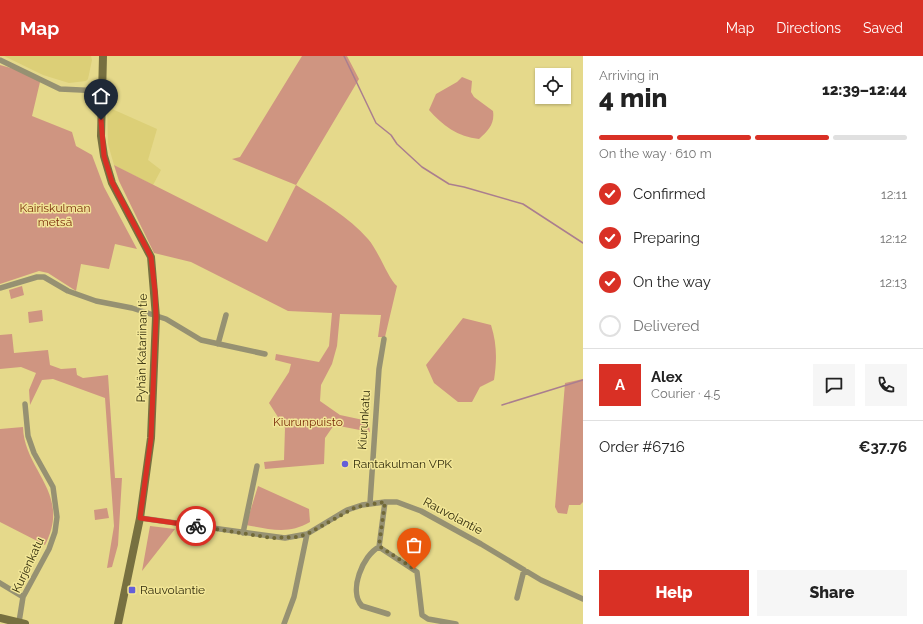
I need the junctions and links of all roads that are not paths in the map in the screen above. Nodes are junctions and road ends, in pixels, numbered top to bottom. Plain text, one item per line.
1 (103, 56) edge
2 (0, 60) edge
3 (102, 91) junction
4 (0, 288) edge
5 (226, 315) dead end
6 (156, 317) junction
7 (384, 339) dead end
8 (218, 344) junction
9 (265, 354) dead end
10 (25, 404) dead end
11 (257, 466) dead end
12 (385, 502) junction
13 (370, 503) junction
14 (140, 518) junction
15 (243, 533) junction
16 (307, 534) junction
17 (379, 546) junction
18 (524, 570) junction
19 (0, 583) edge
20 (23, 597) junction
21 (518, 598) dead end
22 (583, 599) edge
23 (388, 614) dead end
24 (0, 618) edge
25 (22, 623) edge
26 (118, 624) edge
27 (284, 624) edge
28 (456, 624) edge

1 - 3 street, Pyhän Katariinan tie
2 - 3 street
3 - 6 street, Pyhän Katariinan tie
4 - 6 street
5 - 8 street
6 - 8 street
6 - 14 street, Pyhän Katariinan tie
7 - 13 street, Kiurunkatu
8 - 9 street
10 - 20 street, Kurjenkatu
11 - 15 street
12 - 13 street, Rauvolantie
12 - 17 street
12 - 18 street, Rauvolantie
13 - 16 street, Rauvolantie
14 - 15 street, Rauvolantie
14 - 26 street, Pyhän Katariinan tie
15 - 16 street, Rauvolantie
16 - 27 street
17 - 23 street
17 - 28 street
18 - 21 street
18 - 22 street, Rauvolantie
19 - 20 street
20 - 25 street, Kurjenkatu
24 - 25 street

